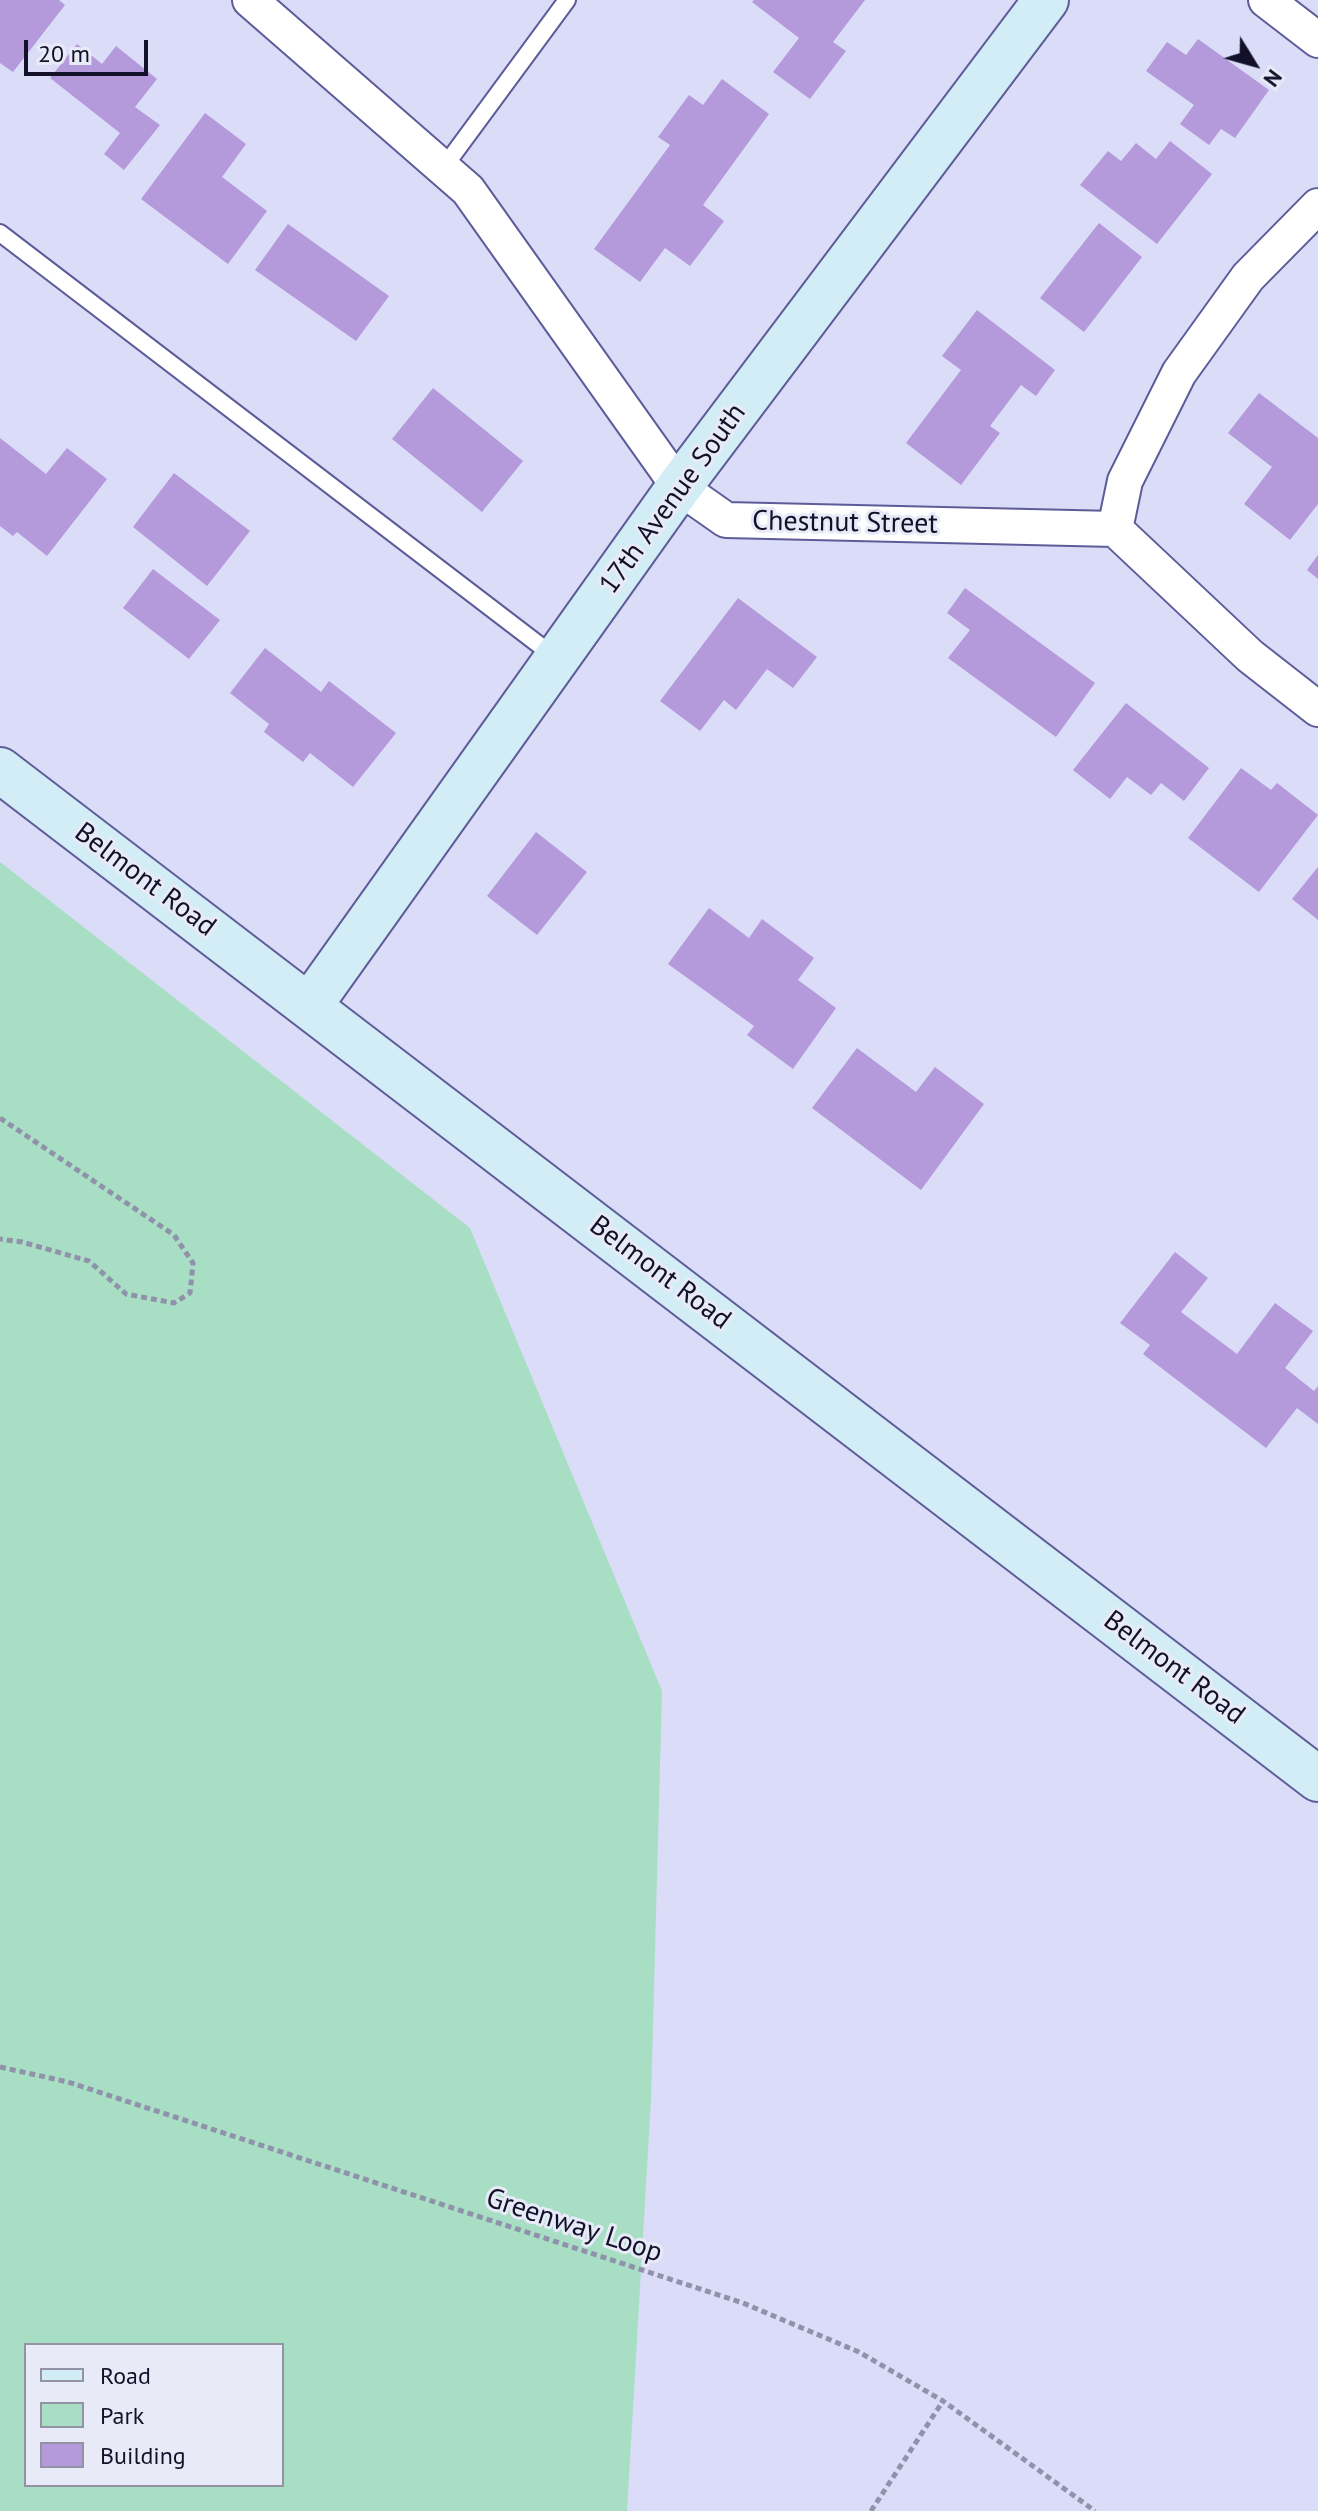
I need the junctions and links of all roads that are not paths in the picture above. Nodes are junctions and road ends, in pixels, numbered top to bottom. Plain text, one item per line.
1 (250, 0) edge
2 (567, 0) edge
3 (1046, 0) edge
4 (1266, 0) edge
5 (1318, 40) edge
6 (444, 167) junction
7 (1318, 206) edge
8 (0, 233) edge
9 (679, 487) junction
10 (1115, 529) junction
11 (557, 659) junction
12 (1318, 709) edge
13 (0, 770) edge
14 (310, 1005) junction
15 (1318, 1779) edge

1 - 6 street, Chestnut Street
2 - 6 lane
3 - 9 street, 17th Avenue South
4 - 5 street
6 - 9 street, Chestnut Street
7 - 10 street
8 - 11 lane
9 - 10 street, Chestnut Street
9 - 11 street, 17th Avenue South
10 - 12 street
11 - 14 street, 17th Avenue South
13 - 14 street, Belmont Road
14 - 15 street, Belmont Road

